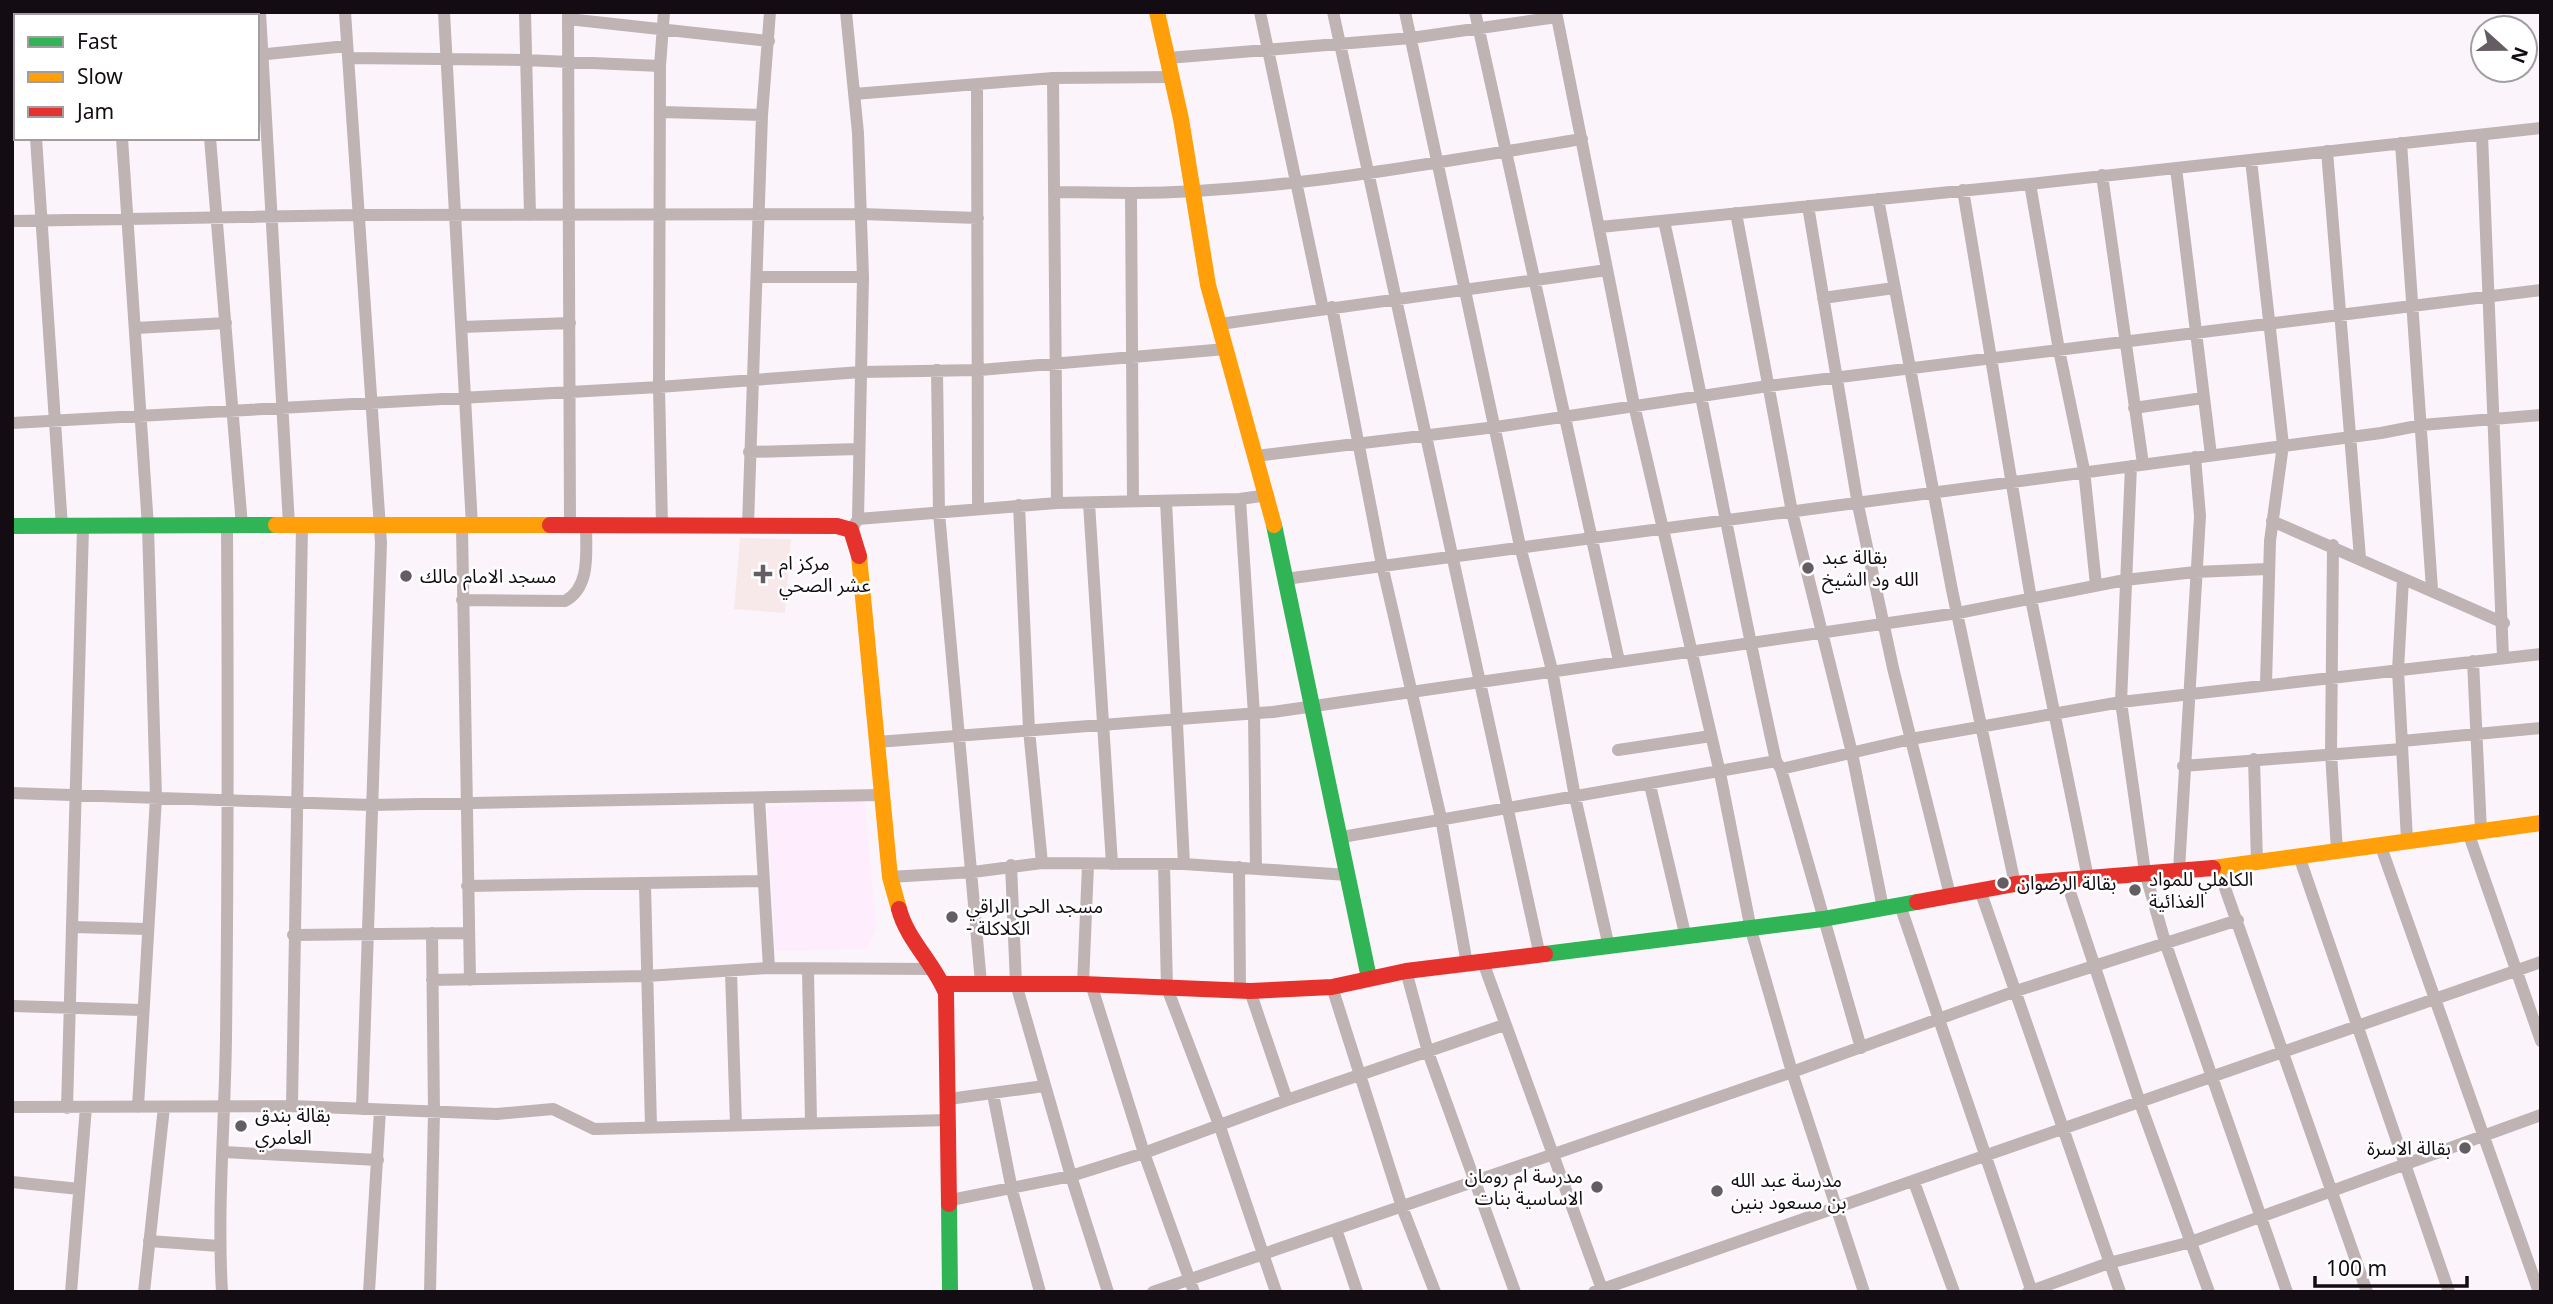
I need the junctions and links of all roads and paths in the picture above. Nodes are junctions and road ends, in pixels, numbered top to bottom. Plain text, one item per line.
1 (260, 12) edge
2 (345, 12) edge
3 (444, 12) edge
4 (525, 12) edge
5 (664, 12) edge
6 (771, 12) edge
7 (846, 12) edge
8 (1157, 12) edge
9 (1260, 12) edge
10 (1333, 12) edge
11 (1405, 12) edge
12 (1475, 12) edge
13 (1556, 15) edge
14 (568, 16) edge
15 (662, 29) junction
16 (1478, 29) junction
17 (1411, 37) junction
18 (769, 41) junction
19 (1340, 43) junction
20 (1267, 47) junction
21 (348, 52) junction
22 (259, 54) edge
23 (1168, 58) junction
24 (446, 59) junction
25 (525, 60) junction
26 (569, 61) junction
27 (660, 66) junction
28 (1173, 76) junction
29 (1054, 78) junction
30 (977, 85) junction
31 (854, 94) junction
32 (662, 112) junction
33 (762, 115) junction
34 (2541, 128) edge
35 (2482, 135) junction
36 (1582, 139) junction
37 (36, 140) edge
38 (122, 140) edge
39 (210, 140) edge
40 (2401, 142) junction
41 (2328, 151) junction
42 (1504, 152) junction
43 (2251, 160) junction
44 (1435, 161) junction
45 (2176, 169) junction
46 (1369, 172) junction
47 (2102, 175) junction
48 (1294, 184) junction
49 (2030, 184) junction
50 (1963, 190) junction
51 (1057, 192) junction
52 (1131, 193) junction
53 (1194, 193) junction
54 (1878, 199) junction
55 (1808, 206) junction
56 (1735, 213) junction
57 (861, 214) junction
58 (357, 215) junction
59 (456, 215) junction
60 (530, 215) junction
61 (217, 216) junction
62 (270, 216) junction
63 (569, 216) junction
64 (662, 216) junction
65 (760, 216) junction
66 (127, 218) junction
67 (978, 218) junction
68 (12, 221) edge
69 (41, 221) junction
70 (1664, 221) junction
71 (1600, 227) junction
72 (1607, 270) junction
73 (759, 277) junction
74 (863, 277) junction
75 (1533, 278) junction
76 (1464, 288) junction
77 (1894, 288) junction
78 (2541, 290) edge
79 (2486, 297) junction
80 (1395, 298) junction
81 (1824, 298) junction
82 (2414, 305) junction
83 (1327, 308) junction
84 (2341, 313) junction
85 (226, 323) junction
86 (570, 323) junction
87 (2269, 323) junction
88 (1220, 324) junction
89 (461, 327) junction
90 (136, 328) junction
91 (2194, 332) junction
92 (2124, 341) junction
93 (1226, 349) junction
94 (2059, 350) junction
95 (1132, 355) junction
96 (1989, 358) junction
97 (1056, 365) junction
98 (1909, 369) junction
99 (937, 370) junction
100 (980, 370) junction
101 (860, 372) junction
102 (1839, 379) junction
103 (751, 380) junction
104 (1768, 386) junction
105 (659, 387) junction
106 (571, 391) junction
107 (1703, 396) junction
108 (465, 397) junction
109 (2203, 398) junction
110 (370, 403) junction
111 (1634, 405) junction
112 (281, 408) junction
113 (2134, 408) junction
114 (233, 411) junction
115 (141, 415) junction
116 (2541, 415) edge
117 (1564, 416) junction
118 (2496, 419) junction
119 (54, 421) junction
120 (12, 423) edge
121 (2422, 425) junction
122 (1496, 427) junction
123 (1425, 436) junction
124 (2350, 437) junction
125 (1358, 442) junction
126 (2283, 445) junction
127 (859, 449) junction
128 (749, 452) junction
129 (2211, 455) junction
130 (1256, 456) junction
131 (2195, 457) junction
132 (2137, 465) junction
133 (2084, 470) junction
134 (2013, 480) junction
135 (1268, 495) junction
136 (1934, 495) junction
137 (1240, 499) junction
138 (1133, 501) junction
139 (1166, 501) junction
140 (1057, 503) junction
141 (1089, 503) junction
142 (1019, 505) junction
143 (1857, 505) junction
144 (978, 509) junction
145 (1792, 512) junction
146 (939, 513) junction
147 (1725, 521) junction
148 (2272, 521) junction
149 (854, 524) junction
150 (296, 525) junction
151 (380, 525) junction
152 (578, 525) junction
153 (748, 525) junction
154 (12, 526) edge
155 (234, 526) junction
156 (467, 526) junction
157 (662, 526) junction
158 (62, 527) junction
159 (83, 527) junction
160 (148, 527) junction
161 (1660, 528) junction
162 (1591, 538) junction
163 (2333, 545) junction
164 (1520, 546) junction
165 (1451, 558) junction
166 (2360, 558) junction
167 (1382, 565) junction
168 (2268, 569) junction
169 (2195, 572) junction
170 (1285, 579) junction
171 (2403, 579) junction
172 (2125, 580) junction
173 (2096, 585) junction
174 (2432, 589) junction
175 (2031, 599) junction
176 (462, 600) junction
177 (1958, 613) junction
178 (2504, 623) junction
179 (1883, 624) junction
180 (1821, 633) junction
181 (1750, 643) junction
182 (1691, 653) junction
183 (2541, 654) edge
184 (2503, 658) junction
185 (1619, 661) junction
186 (2473, 661) junction
187 (1552, 670) junction
188 (2398, 670) junction
189 (2331, 677) junction
190 (1479, 682) junction
191 (2266, 684) junction
192 (1409, 691) junction
193 (2188, 694) junction
194 (2122, 702) junction
195 (1312, 705) junction
196 (1254, 714) junction
197 (2054, 714) junction
198 (1178, 720) junction
199 (1103, 723) junction
200 (1983, 727) junction
201 (2541, 728) edge
202 (1029, 730) junction
203 (2476, 733) junction
204 (1711, 736) junction
205 (958, 737) junction
206 (1911, 739) junction
207 (877, 742) junction
208 (2402, 745) junction
209 (1618, 750) dead end
210 (1853, 753) junction
211 (2331, 753) junction
212 (2253, 759) junction
213 (1779, 765) junction
214 (2183, 766) junction
215 (1720, 773) junction
216 (1650, 785) junction
217 (12, 793) edge
218 (880, 795) junction
219 (78, 796) junction
220 (156, 797) junction
221 (1575, 797) junction
222 (759, 798) junction
223 (229, 800) junction
224 (298, 803) junction
225 (467, 804) junction
226 (370, 805) junction
227 (1508, 808) junction
228 (1441, 818) junction
229 (2541, 823) edge
230 (2474, 832) junction
231 (1342, 837) junction
232 (2407, 840) junction
233 (2380, 844) junction
234 (2337, 851) junction
235 (2299, 856) junction
236 (2257, 862) junction
237 (1042, 863) junction
238 (1112, 864) junction
239 (1164, 864) junction
240 (1184, 864) junction
241 (1011, 865) junction
242 (1088, 865) junction
243 (1239, 867) junction
244 (2218, 868) junction
245 (1256, 869) junction
246 (2179, 870) junction
247 (973, 872) junction
248 (2145, 872) junction
249 (1348, 875) junction
250 (890, 877) junction
251 (2088, 878) junction
252 (2066, 880) junction
253 (764, 881) junction
254 (2015, 884) junction
255 (645, 885) junction
256 (467, 886) junction
257 (1980, 890) junction
258 (1950, 895) junction
259 (1900, 905) junction
260 (1882, 908) junction
261 (1823, 919) junction
262 (2238, 920) junction
263 (73, 927) junction
264 (147, 929) junction
265 (1751, 930) junction
266 (368, 933) junction
267 (432, 933) junction
268 (467, 933) junction
269 (293, 935) junction
270 (1686, 938) junction
271 (2165, 942) junction
272 (1609, 947) junction
273 (1539, 956) junction
274 (2541, 962) edge
275 (1475, 963) junction
276 (2095, 964) junction
277 (769, 968) junction
278 (934, 969) junction
279 (808, 970) junction
280 (2517, 970) junction
281 (1406, 971) junction
282 (731, 972) junction
283 (646, 976) junction
284 (1369, 978) junction
285 (432, 980) junction
286 (470, 980) junction
287 (981, 983) junction
288 (943, 984) junction
289 (1016, 984) junction
290 (1087, 984) junction
291 (1332, 987) junction
292 (1167, 988) junction
293 (1245, 990) junction
294 (2016, 991) junction
295 (2435, 999) junction
296 (12, 1006) edge
297 (71, 1009) junction
298 (142, 1010) junction
299 (1937, 1018) junction
300 (1504, 1025) junction
301 (2357, 1025) junction
302 (2541, 1041) edge
303 (1861, 1048) junction
304 (2283, 1051) junction
305 (1428, 1052) junction
306 (1792, 1072) junction
307 (2211, 1074) junction
308 (1360, 1076) junction
309 (1044, 1086) junction
310 (993, 1094) junction
311 (949, 1099) junction
312 (1287, 1100) junction
313 (2140, 1103) junction
314 (225, 1106) junction
315 (12, 1107) edge
316 (138, 1107) junction
317 (164, 1107) junction
318 (292, 1107) junction
319 (67, 1108) junction
320 (86, 1108) junction
321 (362, 1109) junction
322 (380, 1111) junction
323 (434, 1112) junction
324 (2541, 1115) edge
325 (950, 1120) junction
326 (811, 1122) junction
327 (736, 1125) junction
328 (651, 1127) junction
329 (1220, 1127) junction
330 (2062, 1129) junction
331 (2483, 1135) junction
332 (224, 1152) junction
333 (1144, 1153) junction
334 (1552, 1154) junction
335 (1985, 1157) junction
336 (378, 1160) junction
337 (2403, 1164) junction
338 (1071, 1176) junction
339 (1473, 1180) junction
340 (12, 1182) edge
341 (1914, 1182) junction
342 (79, 1189) junction
343 (1012, 1190) junction
344 (2333, 1191) junction
345 (950, 1200) junction
346 (1402, 1207) junction
347 (1837, 1209) junction
348 (2259, 1217) junction
349 (1336, 1229) junction
350 (149, 1241) junction
351 (2191, 1242) junction
352 (219, 1246) junction
353 (1263, 1253) junction
354 (2535, 1260) edge
355 (2109, 1262) junction
356 (1190, 1278) junction
357 (1600, 1291) edge
358 (2030, 1291) edge
359 (71, 1292) edge
360 (145, 1292) edge
361 (222, 1292) edge
362 (369, 1292) edge
363 (430, 1292) edge
364 (950, 1292) edge
365 (1040, 1292) edge
366 (1108, 1292) edge
367 (1153, 1292) edge
368 (1194, 1292) edge
369 (1276, 1292) edge
370 (1357, 1292) edge
371 (1435, 1292) edge
372 (1515, 1292) edge
373 (1864, 1292) edge
374 (1954, 1292) edge
375 (2120, 1292) edge
376 (2209, 1292) edge
377 (2287, 1292) edge
378 (2367, 1292) edge
379 (2449, 1292) edge
380 (2539, 1292) edge

1 - 22 street
2 - 21 street
3 - 24 street
4 - 25 street
5 - 15 street
6 - 18 street
7 - 31 street
8 - 23 street
9 - 20 street
10 - 19 street
11 - 17 street
12 - 16 street
13 - 16 street
13 - 36 street
14 - 15 street
14 - 26 street
15 - 18 street
15 - 27 street
16 - 17 street
16 - 42 street
17 - 19 street
17 - 44 street
18 - 33 street
19 - 20 street
19 - 46 street
20 - 23 street
20 - 48 street
21 - 22 street
21 - 24 street
21 - 58 street
22 - 62 street
23 - 28 street
24 - 25 street
24 - 59 street
25 - 26 street
25 - 60 street
26 - 27 street
26 - 63 street
27 - 32 street
28 - 29 street
28 - 53 street
29 - 30 street
29 - 51 street
30 - 31 street
30 - 67 street
31 - 57 street
32 - 33 street
32 - 64 street
33 - 65 street
34 - 35 street
35 - 40 street
35 - 79 street
36 - 42 street
36 - 71 street
37 - 69 street
38 - 66 street
39 - 61 street
40 - 41 street
40 - 82 street
41 - 43 street
41 - 84 street
42 - 44 street
42 - 75 street
43 - 45 street
43 - 87 street
44 - 46 street
44 - 76 street
45 - 47 street
45 - 91 street
46 - 48 street
46 - 80 street
47 - 49 street
47 - 92 street
48 - 53 street
48 - 83 street
49 - 50 street
49 - 94 street
50 - 54 street
50 - 96 street
51 - 52 street
51 - 97 street
52 - 53 street
52 - 95 street
53 - 88 street
54 - 55 street
54 - 77 street
55 - 56 street
55 - 81 street
56 - 70 street
56 - 104 street
57 - 65 street
57 - 67 street
57 - 74 street
58 - 59 street
58 - 62 street
58 - 110 street
59 - 60 street
59 - 89 street
60 - 63 street
61 - 62 street
61 - 66 street
61 - 85 street
62 - 112 street
63 - 64 street
63 - 86 street
64 - 65 street
64 - 105 street
65 - 73 street
66 - 69 street
66 - 90 street
67 - 100 street
68 - 69 street
69 - 119 street
70 - 71 street
70 - 107 street
71 - 72 street
72 - 75 street
72 - 111 street
73 - 74 street
73 - 103 street
74 - 101 street
75 - 76 street
75 - 117 street
76 - 80 street
76 - 122 street
77 - 81 street
77 - 98 street
78 - 79 street
79 - 82 street
79 - 118 street
80 - 83 street
80 - 123 street
81 - 102 street
82 - 84 street
82 - 121 street
83 - 88 street
83 - 125 street
84 - 87 street
84 - 124 street
85 - 90 street
85 - 114 street
86 - 89 street
86 - 106 street
87 - 91 street
87 - 126 street
88 - 93 street
89 - 108 street
90 - 115 street
91 - 92 street
91 - 109 street
92 - 94 street
92 - 113 street
93 - 95 street
93 - 130 street
94 - 96 street
94 - 133 street
95 - 97 street
95 - 138 street
96 - 98 street
96 - 134 street
97 - 100 street
97 - 140 street
98 - 102 street
98 - 136 street
99 - 100 street
99 - 101 street
99 - 146 street
100 - 144 street
101 - 103 street
101 - 127 street
102 - 104 street
102 - 143 street
103 - 105 street
103 - 128 street
104 - 107 street
104 - 145 street
105 - 106 street
105 - 157 street
106 - 108 street
106 - 152 street
107 - 111 street
107 - 147 street
108 - 110 street
108 - 156 street
109 - 113 street
109 - 129 street
110 - 112 street
110 - 151 street
111 - 117 street
111 - 161 street
112 - 114 street
112 - 150 street
113 - 132 street
114 - 115 street
114 - 155 street
115 - 119 street
115 - 160 street
116 - 118 street
117 - 122 street
117 - 162 street
118 - 121 street
118 - 178 street
119 - 120 street
119 - 158 street
121 - 124 street
121 - 174 street
122 - 123 street
122 - 164 street
123 - 125 street
123 - 165 street
124 - 126 street
124 - 166 street
125 - 130 street
125 - 167 street
126 - 129 street
126 - 148 street
127 - 128 street
127 - 149 street
128 - 153 street
129 - 131 street
130 - 135 street
131 - 132 street
131 - 169 street
132 - 133 street
132 - 172 street
133 - 134 street
133 - 173 street
134 - 136 street
134 - 175 street
135 - 137 street
135 - 170 street
136 - 143 street
136 - 177 street
137 - 139 street
137 - 196 street
138 - 139 street
138 - 141 street
139 - 198 street
140 - 141 street
140 - 142 street
141 - 199 street
142 - 144 street
142 - 202 street
143 - 145 street
143 - 179 street
144 - 146 street
145 - 147 street
145 - 180 street
146 - 149 street
146 - 205 street
147 - 161 street
147 - 181 street
148 - 163 street
148 - 168 street
149 - 153 street
149 - 207 street
150 - 151 street
150 - 155 street
150 - 224 street
151 - 156 street
151 - 226 street
152 - 156 street
152 - 157 street
152 - 176 street
153 - 157 street
154 - 158 street
155 - 160 street
155 - 223 street
156 - 176 street
158 - 159 street
159 - 160 street
159 - 219 street
160 - 220 street
161 - 162 street
161 - 182 street
162 - 164 street
162 - 185 street
163 - 166 street
163 - 189 street
164 - 165 street
164 - 187 street
165 - 167 street
165 - 190 street
166 - 171 street
167 - 170 street
167 - 192 street
168 - 169 street
168 - 191 street
169 - 172 street
169 - 193 street
170 - 195 street
171 - 174 street
171 - 188 street
172 - 173 street
172 - 194 street
173 - 175 street
174 - 178 street
175 - 177 street
175 - 197 street
176 - 225 street
177 - 179 street
177 - 200 street
178 - 184 street
179 - 180 street
179 - 206 street
180 - 181 street
180 - 210 street
181 - 182 street
181 - 213 street
182 - 185 street
182 - 204 street
183 - 184 street
184 - 186 street
185 - 187 street
186 - 188 street
186 - 203 street
187 - 190 street
187 - 221 street
188 - 189 street
188 - 208 street
189 - 191 street
189 - 211 street
190 - 192 street
190 - 227 street
191 - 193 street
192 - 195 street
192 - 228 street
193 - 194 street
193 - 214 street
194 - 197 street
194 - 248 street
195 - 196 street
195 - 231 street
196 - 198 street
196 - 245 street
197 - 200 street
197 - 251 street
198 - 199 street
198 - 240 street
199 - 202 street
199 - 238 street
200 - 206 street
200 - 254 street
201 - 203 street
202 - 205 street
202 - 237 street
203 - 208 street
203 - 230 street
204 - 209 street
204 - 215 street
205 - 207 street
205 - 247 street
206 - 210 street
206 - 258 street
207 - 218 street
208 - 211 street
208 - 232 street
210 - 213 street
210 - 260 street
211 - 212 street
211 - 234 street
212 - 214 street
212 - 236 street
213 - 215 street
213 - 261 street
214 - 246 street
215 - 216 street
215 - 265 street
216 - 221 street
216 - 270 street
217 - 219 street
218 - 222 street
218 - 250 street
219 - 220 street
219 - 263 street
220 - 223 street
220 - 264 street
221 - 227 street
221 - 272 street
222 - 225 street
222 - 253 street
223 - 224 street
223 - 314 street
224 - 226 street
224 - 269 street
225 - 226 street
225 - 256 street
226 - 266 street
227 - 228 street
227 - 273 street
228 - 231 street
228 - 275 street
229 - 230 street
230 - 232 street
230 - 280 street
231 - 249 street
232 - 233 street
233 - 234 street
233 - 295 street
234 - 235 street
235 - 236 street
235 - 301 street
236 - 244 street
237 - 241 street
237 - 242 street
238 - 239 street
238 - 242 street
239 - 240 street
239 - 292 street
240 - 243 street
241 - 247 street
241 - 289 street
242 - 290 street
243 - 245 street
243 - 293 street
244 - 246 street
244 - 262 street
245 - 249 street
246 - 248 street
247 - 250 street
247 - 287 street
248 - 251 street
248 - 271 street
249 - 284 street
250 - 278 street
251 - 252 street
252 - 254 street
252 - 276 street
253 - 255 street
253 - 277 street
254 - 257 street
255 - 256 street
255 - 283 street
256 - 268 street
257 - 258 street
257 - 294 street
258 - 259 street
259 - 260 street
259 - 299 street
260 - 261 street
261 - 265 street
261 - 303 street
262 - 271 street
262 - 304 street
263 - 264 street
263 - 297 street
264 - 298 street
265 - 270 street
265 - 306 street
266 - 267 street
266 - 269 street
266 - 321 street
267 - 268 street
267 - 285 street
268 - 286 street
269 - 318 street
270 - 272 street
271 - 276 street
271 - 307 street
272 - 273 street
273 - 275 street
274 - 280 street
275 - 281 street
275 - 300 street
276 - 294 street
276 - 313 street
277 - 279 street
277 - 282 street
278 - 279 street
278 - 288 street
279 - 326 street
280 - 295 street
280 - 302 street
281 - 284 street
281 - 305 street
282 - 283 street
282 - 327 street
283 - 286 street
283 - 328 street
284 - 291 street
285 - 286 street
285 - 323 street
287 - 288 street
287 - 289 street
288 - 311 street
289 - 290 street
289 - 309 street
290 - 292 street
290 - 333 street
291 - 293 street
291 - 308 street
292 - 293 street
292 - 329 street
293 - 312 street
294 - 299 street
294 - 330 street
295 - 301 street
295 - 331 street
296 - 297 street
297 - 298 street
297 - 319 street
298 - 316 street
299 - 303 street
299 - 335 street
300 - 305 street
300 - 334 street
301 - 304 street
301 - 337 street
303 - 306 street
304 - 307 street
304 - 344 street
305 - 308 street
305 - 339 street
306 - 334 street
306 - 347 street
307 - 313 street
307 - 348 street
308 - 312 street
308 - 346 street
309 - 310 street
309 - 338 street
310 - 311 street
310 - 343 street
311 - 325 street
312 - 329 street
313 - 330 street
313 - 351 street
314 - 317 street
314 - 318 street
314 - 332 street
315 - 319 street
316 - 317 street
316 - 320 street
317 - 350 street
318 - 321 street
319 - 320 street
320 - 342 street
321 - 322 street
322 - 323 street
322 - 336 street
323 - 328 street
323 - 363 street
324 - 331 street
325 - 326 street
325 - 345 street
326 - 327 street
327 - 328 street
329 - 333 street
329 - 353 street
330 - 335 street
330 - 355 street
331 - 337 street
331 - 354 street
332 - 336 street
332 - 352 street
333 - 338 street
333 - 356 street
334 - 339 street
334 - 357 street
335 - 341 street
335 - 358 street
336 - 362 street
337 - 344 street
337 - 379 street
338 - 343 street
338 - 366 street
339 - 346 street
339 - 372 street
340 - 342 street
341 - 347 street
341 - 374 street
342 - 359 street
343 - 345 street
343 - 365 street
344 - 348 street
344 - 378 street
345 - 364 street
346 - 349 street
346 - 371 street
347 - 357 street
347 - 373 street
348 - 351 street
348 - 377 street
349 - 353 street
349 - 370 street
350 - 352 street
350 - 360 street
351 - 355 street
351 - 376 street
352 - 361 street
353 - 356 street
353 - 369 street
354 - 380 street
355 - 358 street
355 - 375 street
356 - 367 street
356 - 368 street

